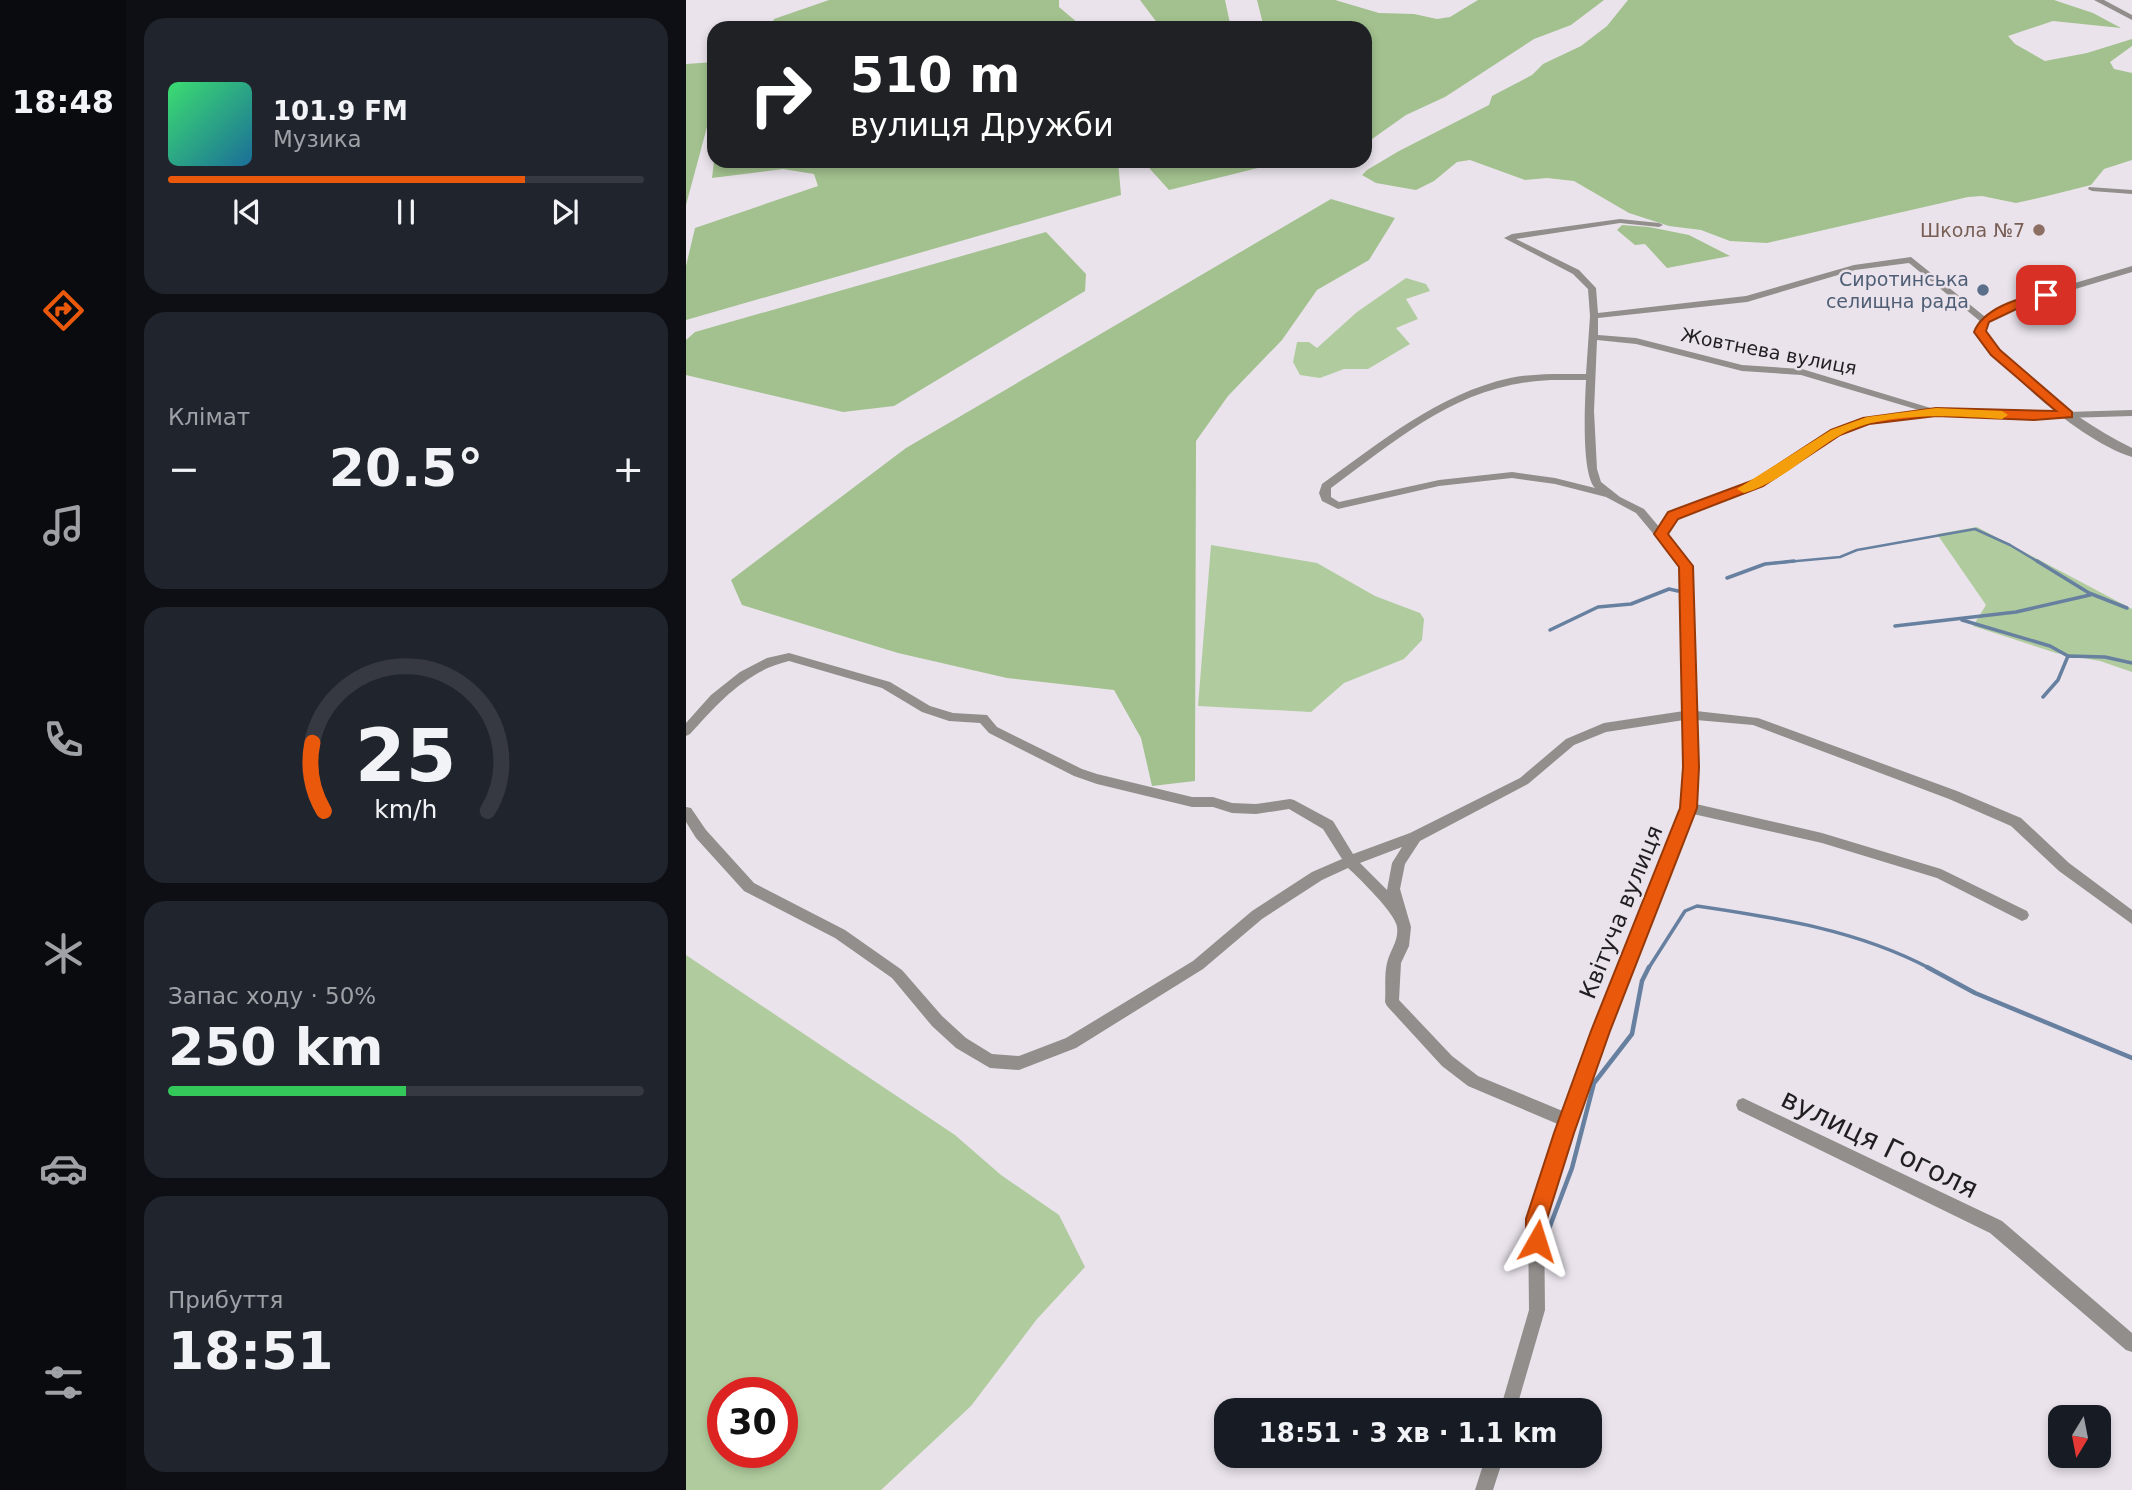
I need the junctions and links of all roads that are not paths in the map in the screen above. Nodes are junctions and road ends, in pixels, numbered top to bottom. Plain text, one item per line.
1 (2098, 0) edge
2 (2132, 18) edge
3 (2092, 189) dead end
4 (2132, 192) edge
5 (1660, 225) dead end
6 (2132, 269) edge
7 (1928, 272) joint
8 (1594, 316) junction
9 (1984, 320) junction
10 (1593, 337) junction
11 (1591, 377) junction
12 (1936, 412) junction
13 (2132, 412) edge
14 (2067, 415) junction
15 (2132, 453) edge
16 (1614, 497) junction
17 (1661, 534) junction
18 (1689, 715) junction
19 (686, 731) edge
20 (1689, 808) junction
21 (686, 812) edge
22 (1415, 837) junction
23 (1350, 860) junction
24 (2022, 915) dead end
25 (1400, 918) junction
26 (2132, 918) edge
27 (1743, 1105) dead end
28 (1568, 1121) junction
29 (2132, 1344) edge
30 (1511, 1398) edge
31 (1491, 1468) edge
32 (1484, 1490) edge

1 - 2 street
3 - 4 street
5 - 8 street, Квітуча вулиця
6 - 9 street
7 - 8 street
7 - 9 street
8 - 10 street, Квітуча вулиця
9 - 14 street
10 - 11 street, Квітуча вулиця
10 - 12 street, Жовтнева вулиця
11 - 16 street, Квітуча вулиця
11 - 16 street
12 - 14 street
12 - 17 street
13 - 14 street
14 - 15 street
16 - 17 street, Квітуча вулиця
17 - 18 street, Квітуча вулиця
18 - 20 street, Квітуча вулиця
18 - 22 street
18 - 26 street
19 - 23 street
20 - 24 street
20 - 28 street, Квітуча вулиця
21 - 23 street
22 - 23 street
22 - 25 street
23 - 25 street
25 - 28 street
27 - 29 street, вулиця Гоголя
28 - 30 street, Квітуча вулиця
31 - 32 street

